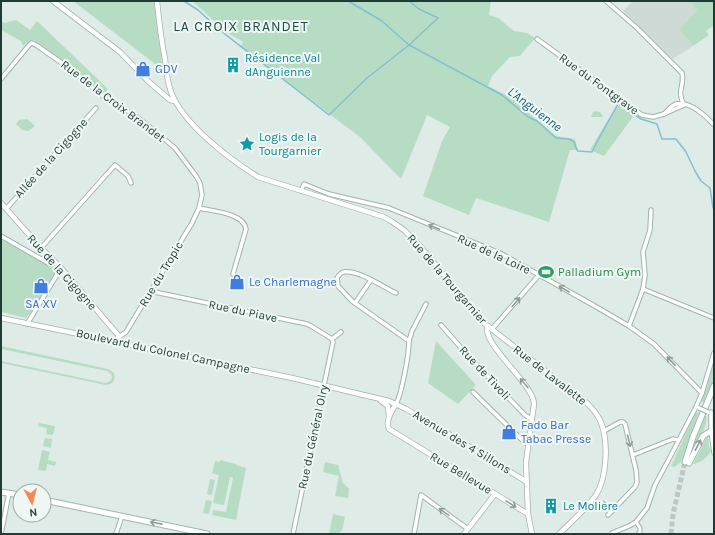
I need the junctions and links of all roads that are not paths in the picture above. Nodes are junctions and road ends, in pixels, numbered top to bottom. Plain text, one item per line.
1 (54, 1) edge
2 (157, 1) edge
3 (606, 1) edge
4 (537, 39) dead end
5 (1, 79) edge
6 (175, 101) junction
7 (684, 105) junction
8 (96, 108) dead end
9 (714, 125) edge
10 (131, 182) dead end
11 (310, 186) junction
12 (302, 191) junction
13 (307, 192) junction
14 (1, 203) edge
15 (199, 208) junction
16 (6, 209) junction
17 (651, 210) dead end
18 (1, 236) edge
19 (42, 248) junction
20 (54, 261) junction
21 (61, 268) junction
22 (233, 274) dead end
23 (539, 275) junction
24 (371, 280) junction
25 (643, 289) junction
26 (150, 291) junction
27 (396, 293) dead end
28 (355, 303) junction
29 (426, 304) dead end
30 (1, 318) edge
31 (714, 318) edge
32 (27, 324) junction
33 (441, 325) dead end
34 (629, 326) junction
35 (490, 327) junction
36 (341, 332) dead end
37 (119, 337) junction
38 (332, 339) junction
39 (409, 341) junction
40 (119, 343) junction
41 (714, 353) edge
42 (714, 360) edge
43 (710, 366) junction
44 (705, 382) junction
45 (324, 386) junction
46 (714, 386) edge
47 (698, 389) junction
48 (473, 392) dead end
49 (702, 393) junction
50 (374, 397) junction
51 (396, 404) junction
52 (698, 406) junction
53 (711, 412) edge
54 (390, 417) junction
55 (532, 419) junction
56 (711, 430) junction
57 (604, 431) junction
58 (678, 440) junction
59 (527, 444) junction
60 (714, 453) edge
61 (633, 455) junction
62 (527, 482) junction
63 (1, 492) edge
64 (9, 493) junction
65 (12, 494) edge
66 (495, 494) junction
67 (52, 502) edge
68 (528, 514) junction
69 (608, 515) dead end
70 (122, 516) junction
71 (636, 522) junction
72 (624, 528) junction
73 (468, 529) junction
74 (193, 533) edge
75 (1, 534) edge
76 (116, 534) edge
77 (207, 534) edge
78 (293, 534) edge
79 (414, 534) edge
80 (464, 534) edge
81 (532, 534) edge
82 (560, 534) edge
83 (612, 534) edge
84 (619, 534) edge
85 (638, 534) edge

1 - 6 street
2 - 6 street
3 - 7 street
4 - 7 street, Rue du Fontgrave
5 - 15 street, Rue de la Croix Brandet
6 - 12 street, Rue de la Tourgarnier
7 - 9 street
8 - 16 street, Allée de la Cigogne
10 - 19 street
11 - 12 street, Rue de la Loire
11 - 13 street
23 -> 11 street, Rue de la Loire
12 - 13 street, Rue de la Tourgarnier
13 - 35 street, Rue de la Tourgarnier
14 - 16 street, Rue de la Cigogne
15 - 22 street
15 - 26 street, Rue du Tropic
16 - 19 street, Rue de la Cigogne
17 - 25 street
18 - 20 street
19 - 20 street, Rue de la Cigogne
20 - 21 street, Rue de la Cigogne
21 - 32 street
21 - 37 street, Rue de la Cigogne
34 -> 23 street, Rue de la Loire
35 -> 23 street
24 - 27 street
24 - 28 street
24 - 28 street
25 - 31 street
25 - 34 street
26 - 37 street, Rue du Tropic
26 - 38 street, Rue du Piave
28 - 39 street
29 - 39 street
30 - 32 street, Boulevard du Colonel Campagne
32 - 40 street, Boulevard du Colonel Campagne
33 - 55 street, Rue de Tivoli
47 -> 34 street, Rue de la Loire
55 -> 35 street, Rue de la Tourgarnier
35 - 57 street, Rue de Lavalette
36 - 38 street
37 - 40 street
38 - 45 street, Rue du Général Olry
39 - 51 street
40 - 45 street, Boulevard du Colonel Campagne
41 - 43 street
42 - 43 street
43 - 44 street
44 - 47 street
44 - 49 street
45 - 50 street, Boulevard du Colonel Campagne
45 - 78 street, Rue du Général Olry
46 -> 56 main road
47 - 49 street, Rue de la Loire
47 - 52 street
48 - 59 street
49 - 52 street
50 - 51 street, Avenue des 4 Sillons
50 - 54 street
51 - 54 street
51 - 62 street, Avenue des 4 Sillons
52 - 53 street, bridge
52 - 58 street
53 - 56 street
54 - 66 street, Rue Bellevue
55 - 59 street, Rue de la Tourgarnier
56 - 60 street
57 -> 61 street
57 - 82 street, Rue de Lavalette
58 - 61 street
58 - 71 street
59 - 62 street, Rue de la Tourgarnier
61 - 69 street
62 - 68 street, Rue de la Tourgarnier
63 - 64 main road
64 - 65 main road
64 - 75 street
66 -> 68 street, Rue Bellevue
66 - 73 street
67 - 70 main road
68 - 81 street, Rue de la Tourgarnier
74 -> 70 main road
70 - 76 street
71 - 72 street
71 - 85 street
72 - 83 street
72 - 84 street
73 -> 79 street
73 - 80 street
74 - 77 main road

